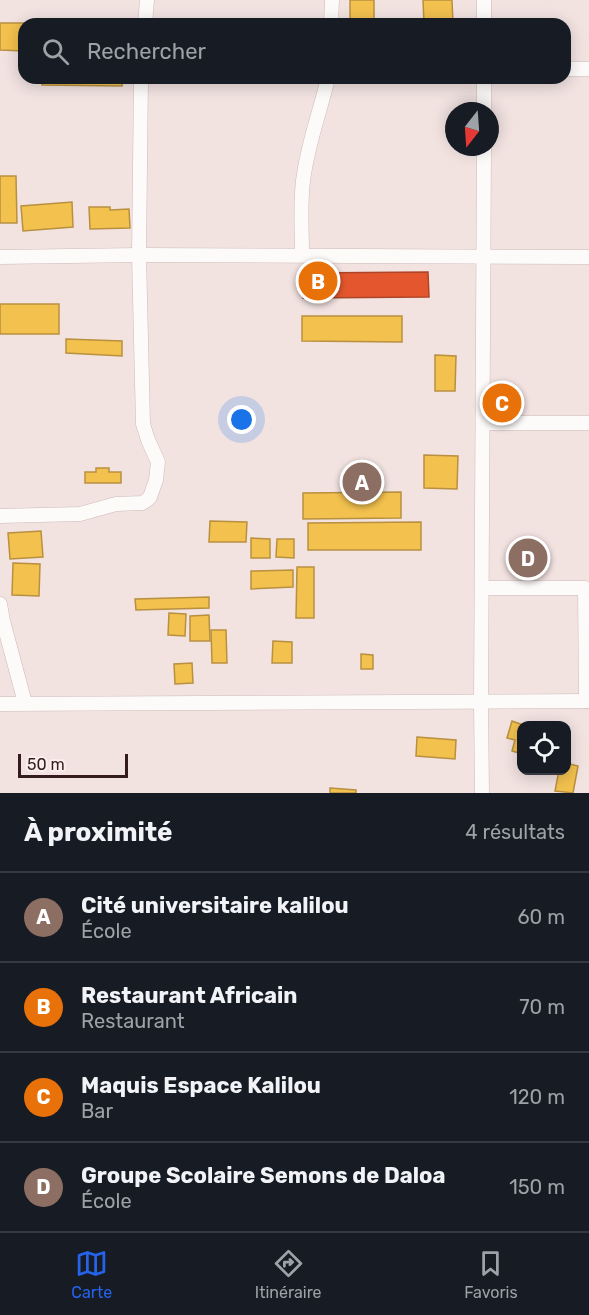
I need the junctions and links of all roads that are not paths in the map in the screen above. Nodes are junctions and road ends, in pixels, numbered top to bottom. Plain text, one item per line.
1 (147, 0) edge
2 (332, 0) edge
3 (484, 0) edge
4 (146, 18) edge
5 (332, 18) edge
6 (484, 18) edge
7 (571, 69) edge
8 (589, 69) edge
9 (141, 84) edge
10 (327, 84) edge
11 (484, 84) edge
12 (484, 102) edge
13 (484, 156) edge
14 (139, 255) junction
15 (302, 255) junction
16 (484, 256) junction
17 (589, 256) edge
18 (0, 257) edge
19 (483, 423) junction
20 (589, 423) edge
21 (0, 516) edge
22 (482, 588) junction
23 (0, 604) edge
24 (587, 701) edge
25 (481, 702) junction
26 (25, 703) junction
27 (0, 704) edge
28 (482, 793) edge

1 - 4 street
2 - 5 street
3 - 6 street
7 - 8 street
9 - 14 street
10 - 15 street
11 - 12 street
13 - 16 street
14 - 15 street
14 - 18 street
14 - 21 street
15 - 16 street
16 - 17 street
16 - 19 street
19 - 20 street
19 - 22 street
22 - 24 street
22 - 25 street
23 - 26 street
24 - 25 street
25 - 26 street
25 - 28 street
26 - 27 street

